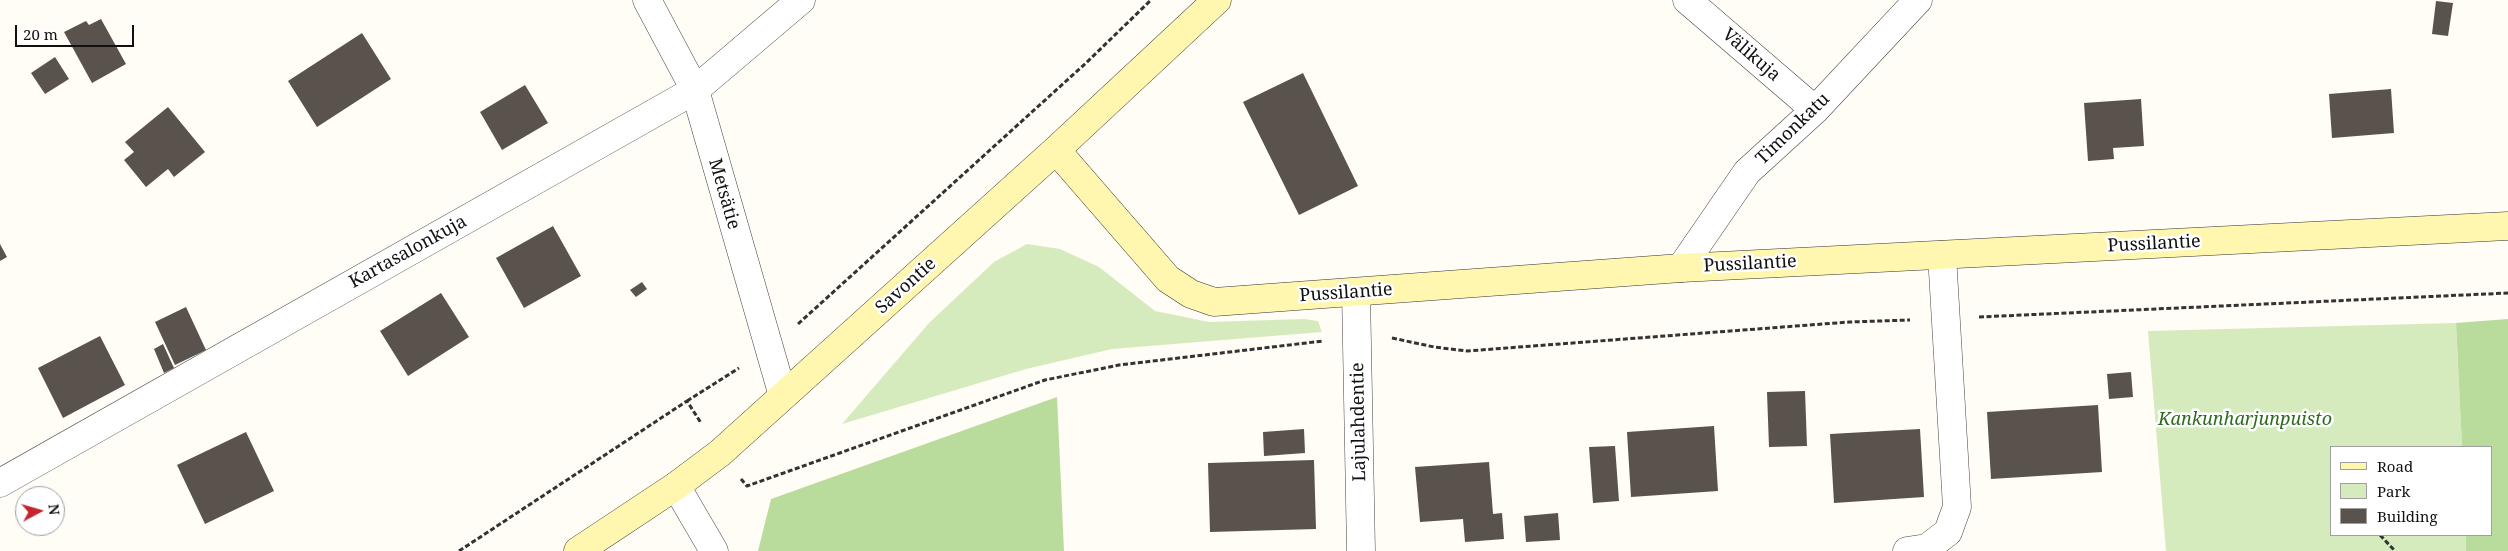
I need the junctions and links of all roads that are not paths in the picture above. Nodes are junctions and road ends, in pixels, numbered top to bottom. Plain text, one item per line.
1 (647, 0) edge
2 (801, 0) edge
3 (1217, 0) edge
4 (1688, 0) edge
5 (1918, 0) edge
6 (695, 90) junction
7 (1815, 110) junction
8 (1056, 150) junction
9 (2508, 226) edge
10 (1942, 255) junction
11 (1681, 268) junction
12 (1356, 293) junction
13 (783, 396) junction
14 (0, 483) edge
15 (676, 486) junction
16 (578, 551) edge
17 (714, 551) edge
18 (1361, 551) edge
19 (1907, 551) edge

1 - 6 street, Metsätie
2 - 6 street, Kartasalonkuja
3 - 8 street, Savontie
4 - 7 street, Välikuja
5 - 7 street, Timonkatu
6 - 13 street, Metsätie
6 - 14 street, Kartasalonkuja
7 - 11 street, Timonkatu
8 - 12 street, Pussilantie
8 - 13 street, Savontie
9 - 10 street, Pussilantie
10 - 11 street, Pussilantie
10 - 19 street
11 - 12 street, Pussilantie
12 - 18 street, Lajulahdentie
13 - 15 street, Savontie
15 - 16 street, Savontie
15 - 17 street

